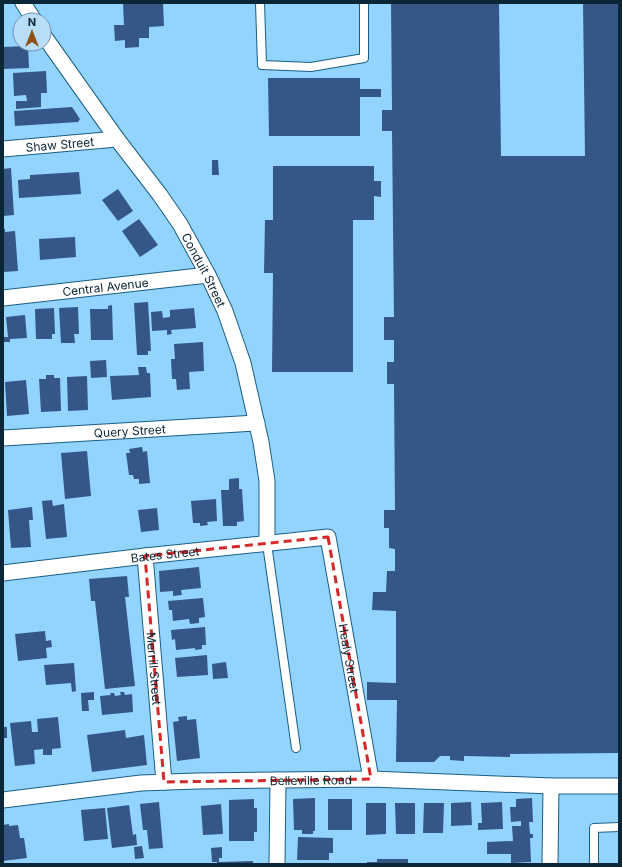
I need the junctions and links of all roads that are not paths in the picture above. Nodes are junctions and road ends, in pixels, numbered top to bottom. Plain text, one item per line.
1 (23, 3) edge
2 (260, 3) edge
3 (364, 3) edge
4 (29, 12) edge
5 (52, 47) edge
6 (117, 139) junction
7 (3, 149) edge
8 (208, 275) junction
9 (3, 298) edge
10 (257, 423) junction
11 (3, 438) edge
12 (328, 538) joint
13 (268, 544) junction
14 (145, 556) junction
15 (3, 573) edge
16 (296, 748) dead end
17 (371, 779) junction
18 (278, 780) junction
19 (164, 782) junction
20 (551, 786) junction
21 (619, 786) edge
22 (3, 800) edge
23 (619, 827) edge
24 (277, 864) edge
25 (550, 864) edge
26 (594, 864) edge

1 - 4 street
2 - 3 lane
5 - 6 street, Conduit Street
6 - 7 street, Shaw Street
6 - 8 street, Conduit Street
8 - 9 street, Central Avenue
8 - 10 street, Conduit Street
10 - 11 street, Query Street
10 - 13 street, Conduit Street
12 - 13 street, Bates Street
12 - 17 street, Healy Street
13 - 14 street, Bates Street
13 - 16 lane
14 - 15 street, Bates Street
14 - 19 street, Merrill Street
17 - 18 street, Belleville Road
17 - 20 street, Belleville Road
18 - 19 street, Belleville Road
18 - 24 street
19 - 22 street, Belleville Road
20 - 21 street, Belleville Road
20 - 25 street
23 - 26 lane

